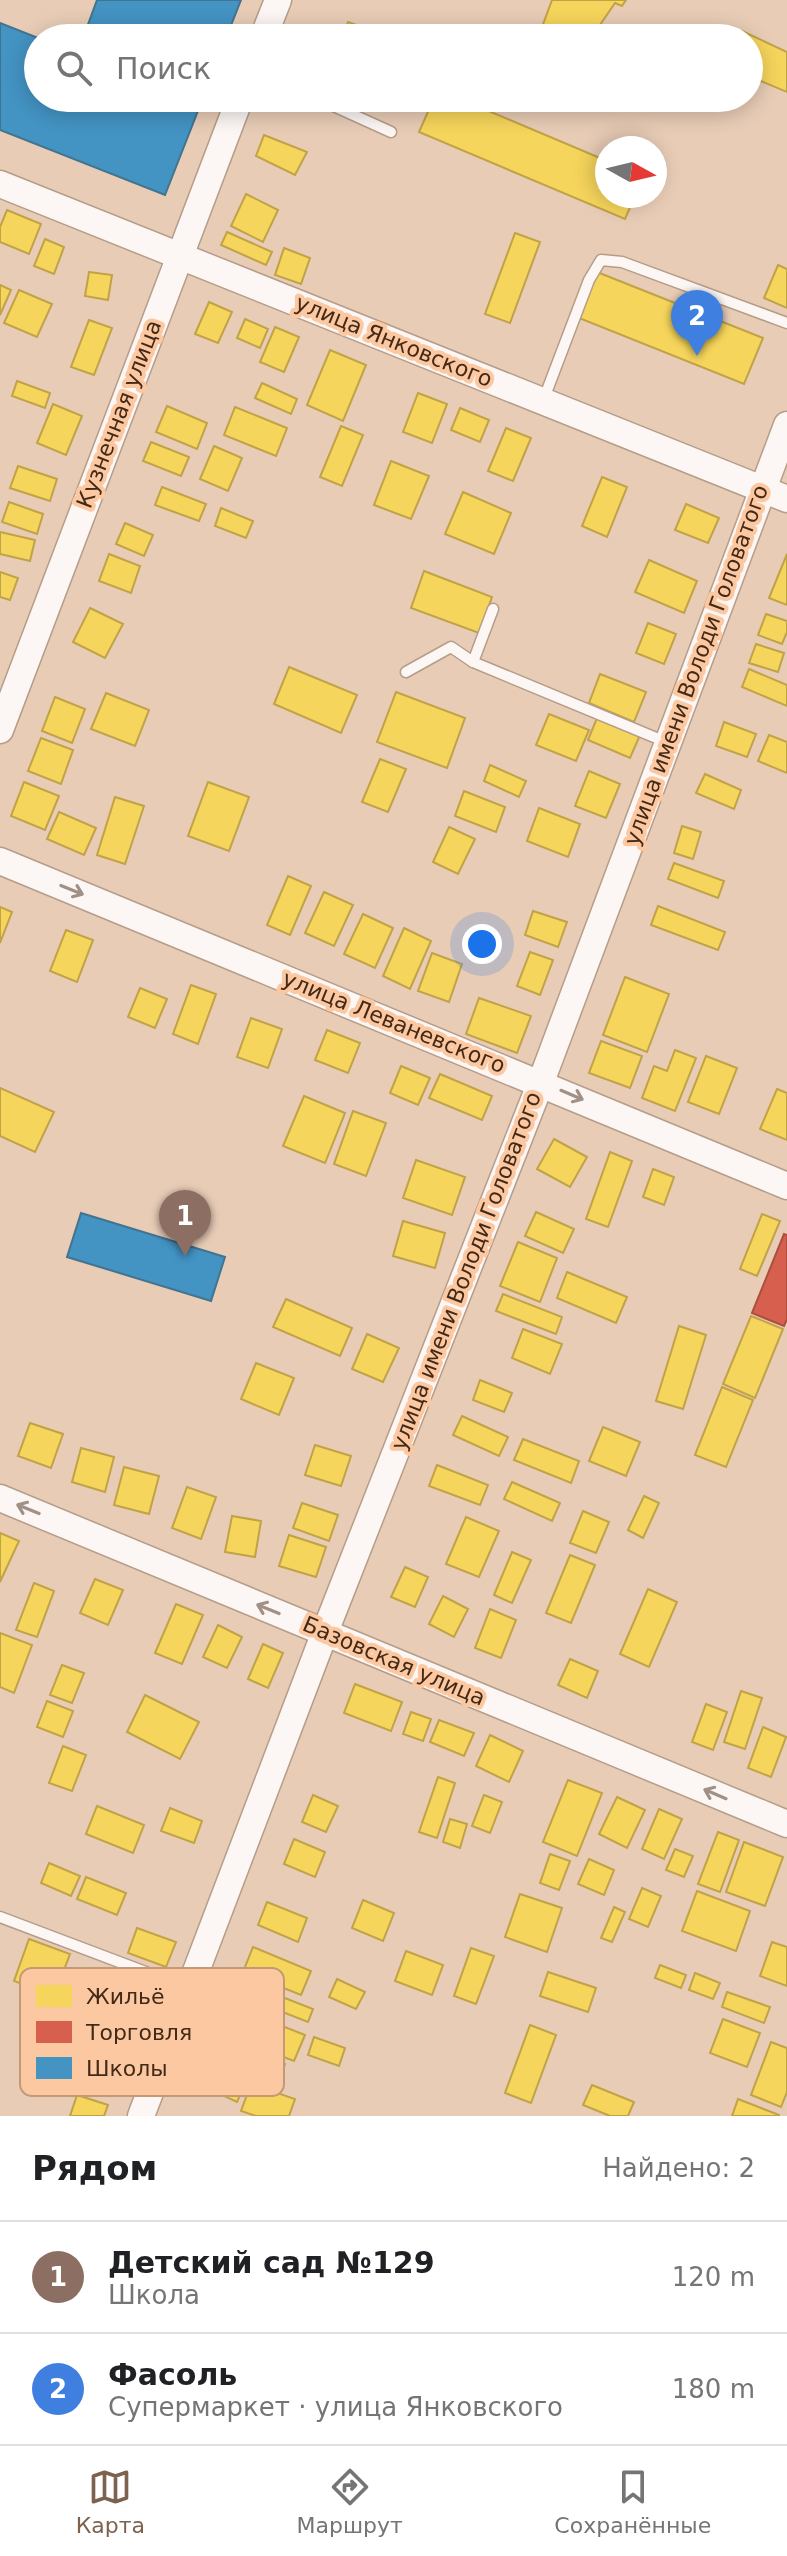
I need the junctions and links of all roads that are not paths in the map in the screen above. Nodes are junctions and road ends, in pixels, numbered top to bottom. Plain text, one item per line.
1 (278, 0) edge
2 (269, 24) edge
3 (235, 112) edge
4 (347, 112) edge
5 (391, 132) dead end
6 (0, 184) edge
7 (179, 255) junction
8 (787, 323) edge
9 (543, 401) junction
10 (787, 425) edge
11 (762, 489) junction
12 (787, 499) edge
13 (493, 609) dead end
14 (473, 662) junction
15 (406, 672) dead end
16 (0, 730) edge
17 (667, 743) junction
18 (0, 861) edge
19 (541, 1082) junction
20 (787, 1186) edge
21 (0, 1498) edge
22 (325, 1632) junction
23 (787, 1824) edge
24 (0, 1917) edge
25 (135, 1968) edge
26 (198, 1968) edge
27 (149, 2096) edge
28 (141, 2116) edge

1 - 2 street
3 - 7 street, Кузнечная улица
4 - 5 lane
6 - 7 street, улица Янковского
7 - 9 street, улица Янковского
7 - 16 street, Кузнечная улица
8 - 9 lane
9 - 11 street, улица Янковского
10 - 11 street, улица имени Володи Головатого
11 - 12 street, улица Янковского
11 - 17 street, улица имени Володи Головатого
13 - 14 lane
14 - 15 lane
14 - 17 lane
17 - 19 street, улица имени Володи Головатого
18 -> 19 street, улица Леваневского
19 -> 20 street, улица Леваневского
19 - 22 street, улица имени Володи Головатого
22 -> 21 street, Базовская улица
23 -> 22 street, Базовская улица
22 - 26 street, улица имени Володи Головатого
24 - 25 lane
27 - 28 street, улица имени Володи Головатого

